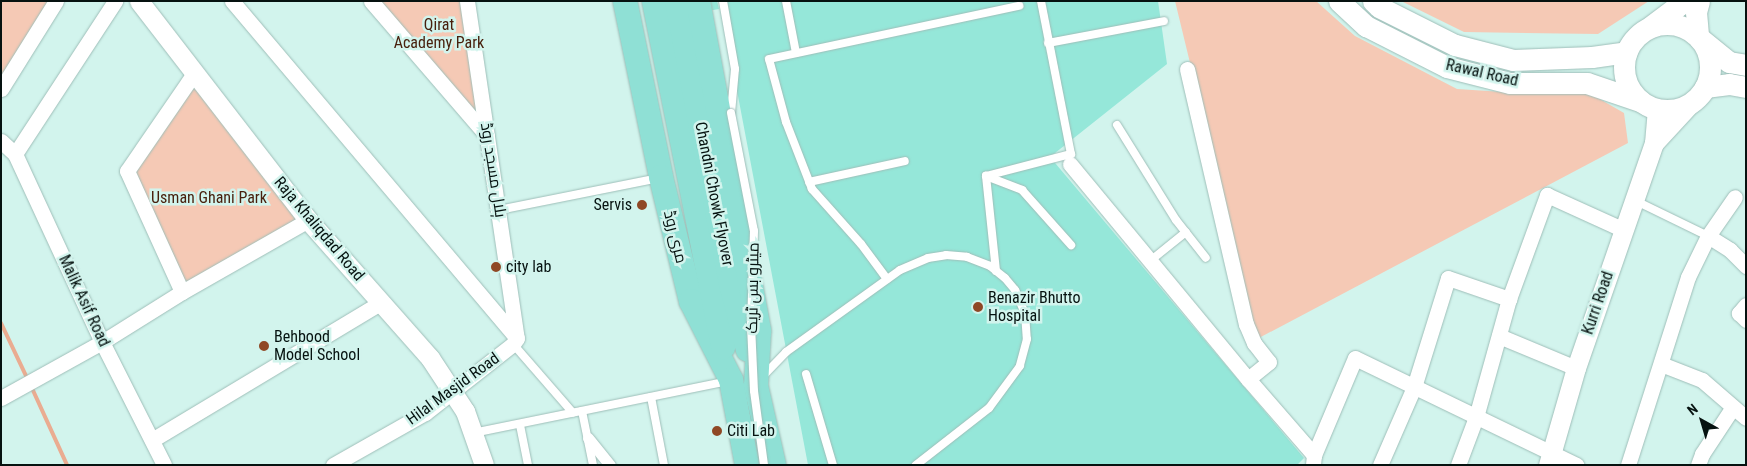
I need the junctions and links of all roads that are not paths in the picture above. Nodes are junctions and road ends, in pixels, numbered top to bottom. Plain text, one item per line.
1 (56, 1) edge
2 (116, 1) edge
3 (139, 1) edge
4 (232, 1) edge
5 (371, 1) edge
6 (467, 1) edge
7 (625, 1) edge
8 (654, 1) edge
9 (677, 1) edge
10 (698, 1) edge
11 (703, 1) edge
12 (723, 1) edge
13 (786, 1) edge
14 (1040, 1) edge
15 (1339, 1) edge
16 (1373, 1) edge
17 (1680, 1) edge
18 (1699, 1) edge
19 (1019, 6) dead end
20 (1164, 21) dead end
21 (1639, 35) junction
22 (1698, 37) junction
23 (1048, 42) junction
24 (1627, 52) junction
25 (796, 53) junction
26 (1746, 65) edge
27 (1187, 70) dead end
28 (195, 72) junction
29 (682, 83) junction
30 (1746, 86) edge
31 (1705, 87) junction
32 (1, 89) edge
33 (1691, 103) junction
34 (1648, 105) junction
35 (731, 113) junction
36 (1117, 125) dead end
37 (487, 136) junction
38 (1, 141) edge
39 (1654, 143) junction
40 (15, 154) junction
41 (905, 161) dead end
42 (1070, 164) dead end
43 (986, 176) junction
44 (661, 177) junction
45 (809, 182) junction
46 (1735, 197) dead end
47 (1634, 200) junction
48 (499, 210) junction
49 (308, 220) junction
50 (1622, 229) junction
51 (1186, 232) junction
52 (1708, 236) junction
53 (1071, 245) dead end
54 (1206, 258) dead end
55 (1150, 261) junction
56 (1746, 266) edge
57 (996, 271) junction
58 (887, 279) junction
59 (182, 292) junction
60 (1509, 300) junction
61 (380, 303) junction
62 (1746, 305) edge
63 (1746, 320) edge
64 (1499, 336) junction
65 (515, 341) junction
66 (102, 342) junction
67 (1661, 364) junction
68 (1576, 368) junction
69 (806, 374) dead end
70 (1248, 379) junction
71 (731, 380) junction
72 (756, 386) junction
73 (1414, 387) junction
74 (454, 392) junction
75 (651, 397) junction
76 (1, 398) edge
77 (1733, 407) junction
78 (582, 411) junction
79 (573, 413) junction
80 (1476, 417) junction
81 (1746, 418) edge
82 (520, 424) junction
83 (473, 433) junction
84 (588, 438) junction
85 (152, 440) junction
86 (1550, 459) edge
87 (1313, 460) edge
88 (164, 465) edge
89 (333, 465) edge
90 (484, 465) edge
91 (528, 465) edge
92 (594, 465) edge
93 (610, 465) edge
94 (664, 465) edge
95 (748, 465) edge
96 (764, 465) edge
97 (774, 465) edge
98 (833, 465) edge
99 (916, 465) edge
100 (1380, 465) edge
101 (1458, 465) edge
102 (1576, 465) edge
103 (1628, 465) edge
104 (1698, 465) edge

1 - 32 street
2 - 40 street
3 - 28 street, Raja Khaliqdad Road
4 - 65 street
5 - 37 street
6 - 37 street, ہلال مسجد روڈ
7 - 44 main road, مری روڈ
8 - 29 main road, Chandni Chowk Flyover
9 - 29 main road, Chandni Chowk Flyover
10 - 72 main road
11 - 35 lane, میٹرو بس ٹریک
12 - 35 lane, میٹرو بس ٹریک
13 - 25 lane
14 - 23 lane
15 - 34 main road, Rawal Road
16 - 24 main road, Rawal Road
17 - 21 main road
18 - 22 main road
19 - 25 lane
20 - 23 lane
21 - 22 main road
21 - 24 main road
22 - 26 main road
22 - 31 main road
23 - 43 lane
24 - 34 main road
25 - 45 lane
27 - 70 street
28 - 49 street, Raja Khaliqdad Road
28 - 59 street
29 - 71 main road, Chandni Chowk Flyover
29 - 72 main road, Chandni Chowk Flyover
30 - 31 main road
31 - 33 main road
33 - 34 main road
33 - 39 street
34 - 39 street
35 - 96 lane, میٹرو بس ٹریک, bridge
36 - 51 lane
37 - 48 street, ہلال مسجد روڈ
38 - 40 street, Malik Asif Road
39 - 47 street, Kurri Road
40 - 66 street, Malik Asif Road
41 - 45 lane
42 - 55 street
43 - 53 lane
43 - 57 lane
44 - 48 lane
44 - 71 main road, مری روڈ
45 - 58 lane
46 - 52 street
47 - 50 street, Kurri Road
47 - 52 lane
48 - 65 street, ہلال مسجد روڈ
49 - 59 street
49 - 61 street, Raja Khaliqdad Road
50 - 60 street
50 - 68 street, Kurri Road
51 - 54 lane
51 - 55 lane
52 - 56 street
52 - 67 street
55 - 70 street
57 - 58 lane
57 - 99 lane
58 - 72 lane
59 - 66 street
60 - 64 street
60 - 73 street
61 - 74 street, Raja Khaliqdad Road
61 - 85 street
62 - 63 street
64 - 68 street
64 - 80 street
65 - 74 street, Hilal Masjid Road
65 - 79 lane
66 - 76 street
66 - 85 street, Malik Asif Road
67 - 77 street
67 - 103 street
68 - 86 street, Kurri Road
69 - 98 lane
70 - 87 street
71 - 75 lane
71 - 95 main road, مری روڈ
72 - 97 main road
73 - 80 street
73 - 87 street
73 - 100 street
74 - 83 street, Raja Khaliqdad Road
74 - 89 street, Hilal Masjid Road
75 - 78 lane
75 - 94 lane
77 - 81 street
77 - 104 street
78 - 79 lane
78 - 84 lane
79 - 82 lane
80 - 86 street
80 - 101 street
82 - 83 lane
82 - 91 lane
83 - 90 street, Raja Khaliqdad Road
84 - 92 lane
84 - 93 street
85 - 88 street, Malik Asif Road
86 - 102 street

